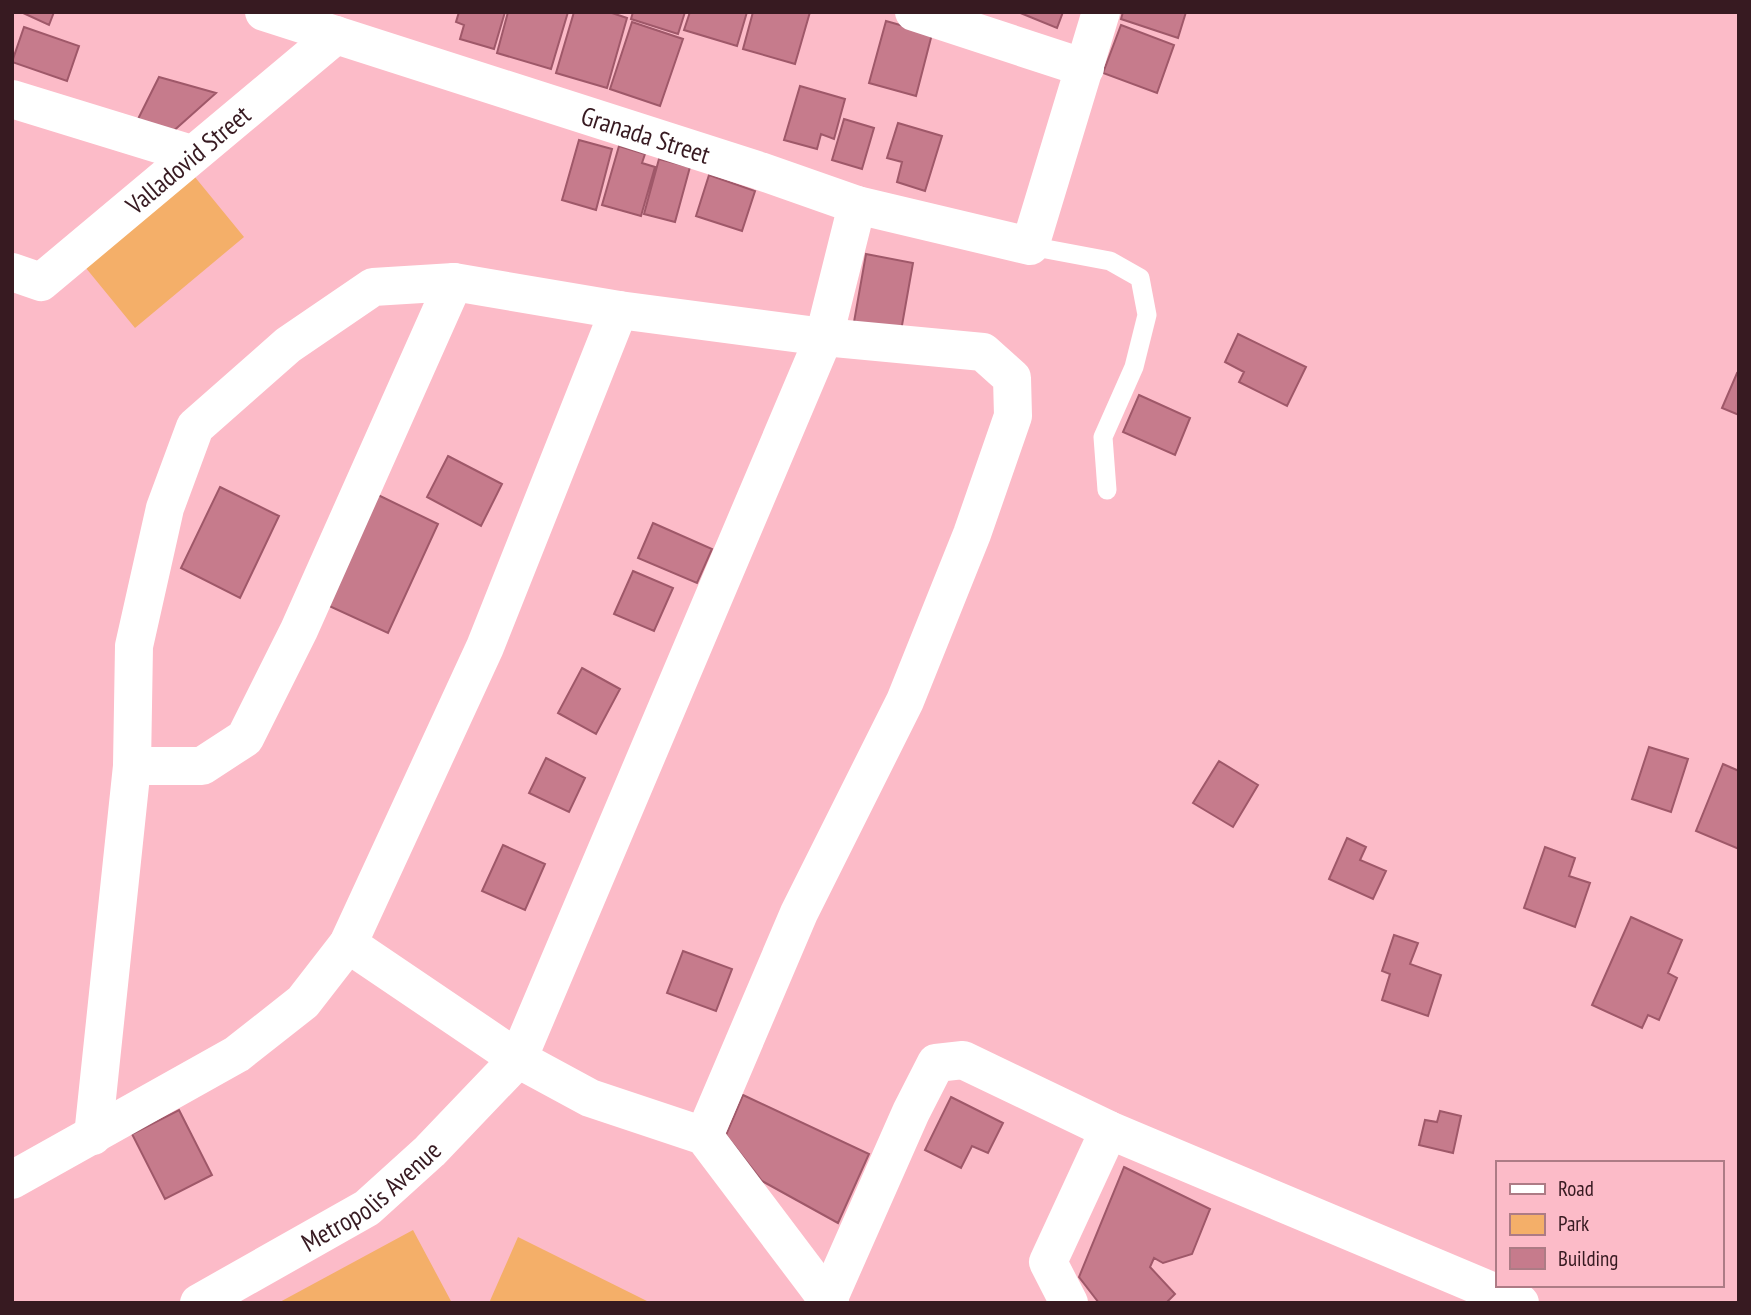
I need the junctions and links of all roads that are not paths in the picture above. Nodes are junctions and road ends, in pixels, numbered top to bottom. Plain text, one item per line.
1 (264, 12) edge
2 (914, 12) edge
3 (1101, 12) edge
4 (335, 35) junction
5 (1085, 68) junction
6 (12, 99) edge
7 (191, 154) junction
8 (857, 205) junction
9 (1030, 246) junction
10 (27, 277) edge
11 (454, 282) junction
12 (618, 310) junction
13 (824, 337) junction
14 (1107, 490) dead end
15 (132, 766) junction
16 (348, 944) junction
17 (518, 1059) junction
18 (1109, 1130) junction
19 (93, 1136) junction
20 (704, 1136) junction
21 (12, 1180) edge
22 (829, 1301) edge
23 (1512, 1301) edge
24 (199, 1303) edge
25 (1069, 1303) edge

1 - 4 street, Granada Street
2 - 5 street
3 - 5 street
4 - 7 street, Valladovid Street
4 - 8 street, Granada Street
5 - 9 street
6 - 7 street
7 - 10 street, Valladovid Street
8 - 9 street, Granada Street
8 - 13 street
9 - 14 lane
11 - 12 street
11 - 15 street
11 - 15 street
12 - 13 street
12 - 16 street
13 - 17 street
13 - 20 street
15 - 19 street
16 - 17 street
16 - 19 street
17 - 20 street
17 - 24 street, Metropolis Avenue
18 - 22 street
18 - 23 street
18 - 25 street
19 - 21 street
20 - 22 street

